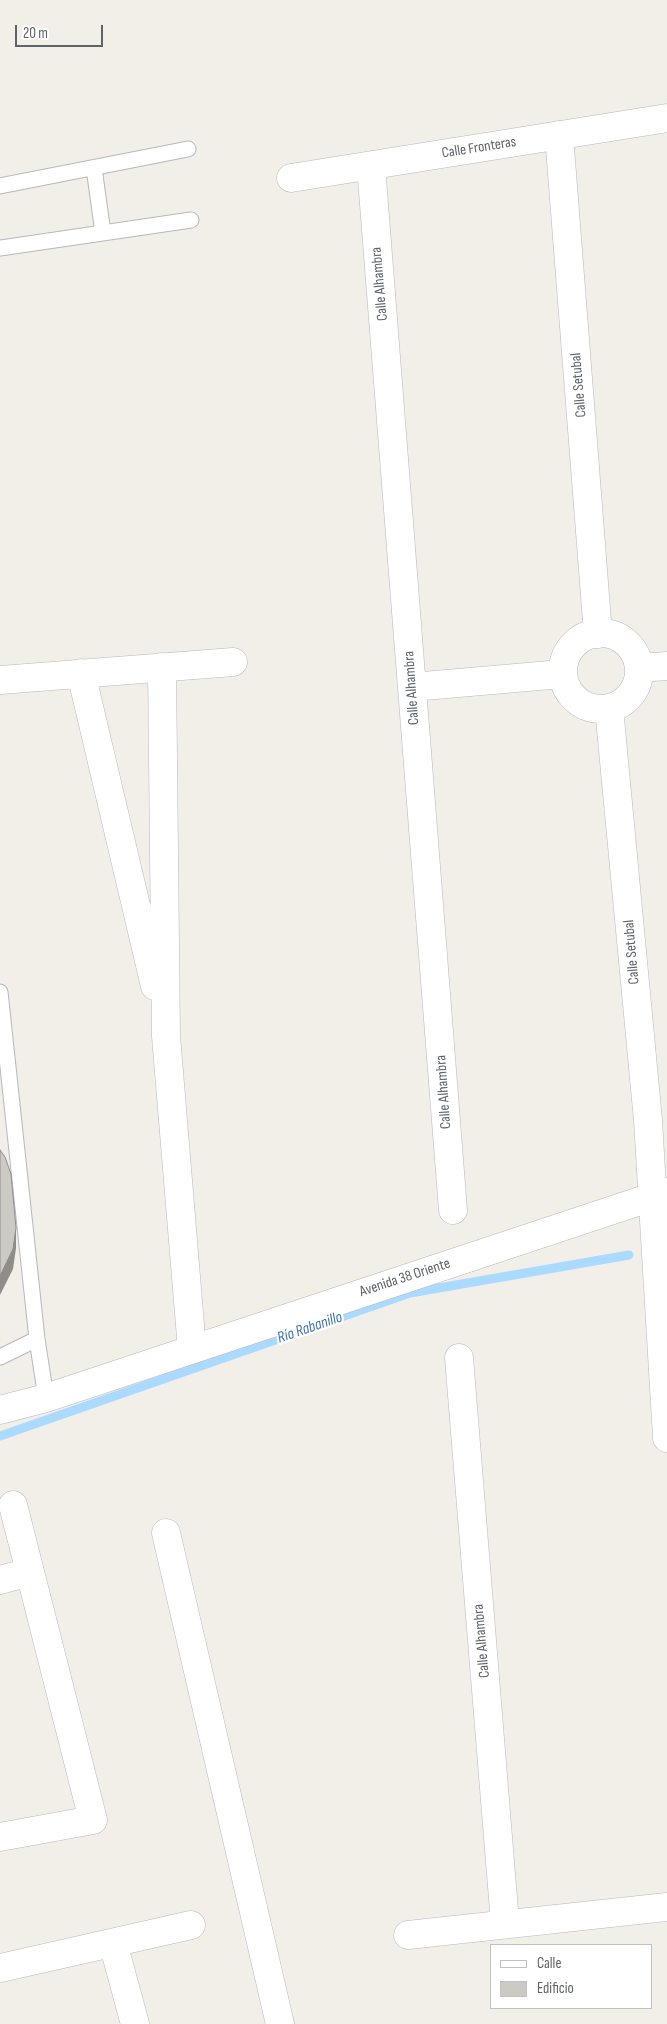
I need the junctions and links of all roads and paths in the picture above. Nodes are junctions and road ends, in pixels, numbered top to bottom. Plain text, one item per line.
1 (667, 118) edge
2 (559, 135) junction
3 (188, 150) dead end
4 (371, 166) junction
5 (94, 168) junction
6 (291, 178) dead end
7 (0, 186) edge
8 (191, 220) dead end
9 (103, 233) junction
10 (0, 248) edge
11 (598, 634) junction
12 (233, 662) dead end
13 (667, 666) edge
14 (162, 667) junction
15 (640, 668) junction
16 (81, 673) junction
17 (562, 674) junction
18 (0, 680) edge
19 (412, 687) junction
20 (609, 708) junction
21 (0, 992) edge
22 (166, 1036) junction
23 (659, 1194) edge
24 (453, 1210) dead end
25 (36, 1339) junction
26 (192, 1349) junction
27 (0, 1357) edge
28 (459, 1358) dead end
29 (46, 1398) junction
30 (0, 1410) edge
31 (667, 1438) edge
32 (13, 1504) dead end
33 (166, 1533) dead end
34 (29, 1572) junction
35 (0, 1580) edge
36 (0, 1837) edge
37 (667, 1907) edge
38 (505, 1923) junction
39 (191, 1925) dead end
40 (408, 1935) dead end
41 (113, 1943) junction
42 (0, 1968) edge
43 (135, 2024) edge
44 (280, 2024) edge

1 - 2 street, Calle Fronteras
2 - 4 street, Calle Fronteras
2 - 11 street, Calle Setubal
3 - 5 lane
4 - 6 street, Calle Fronteras
4 - 19 street, Calle Alhambra
5 - 7 lane
5 - 9 lane
8 - 9 lane
9 - 10 lane
11 - 15 street
11 - 17 street
12 - 14 street
13 - 15 street
14 - 16 street
14 - 22 street
15 - 20 street
16 - 18 street
16 - 22 street
17 - 19 street
17 - 20 street
19 - 24 street, Calle Alhambra
20 - 23 street, Calle Setubal
21 - 25 lane
22 - 26 street
23 - 26 street, Avenida 38 Oriente
23 - 31 street, Calle Setubal
25 - 27 lane
25 - 29 lane
26 - 29 street, Avenida 38 Oriente
28 - 38 street, Calle Alhambra
29 - 30 street, Avenida 38 Oriente
32 - 34 street
33 - 44 street
34 - 35 street
34 - 36 street
37 - 38 street
38 - 40 street
39 - 41 street
41 - 42 street
41 - 43 street

